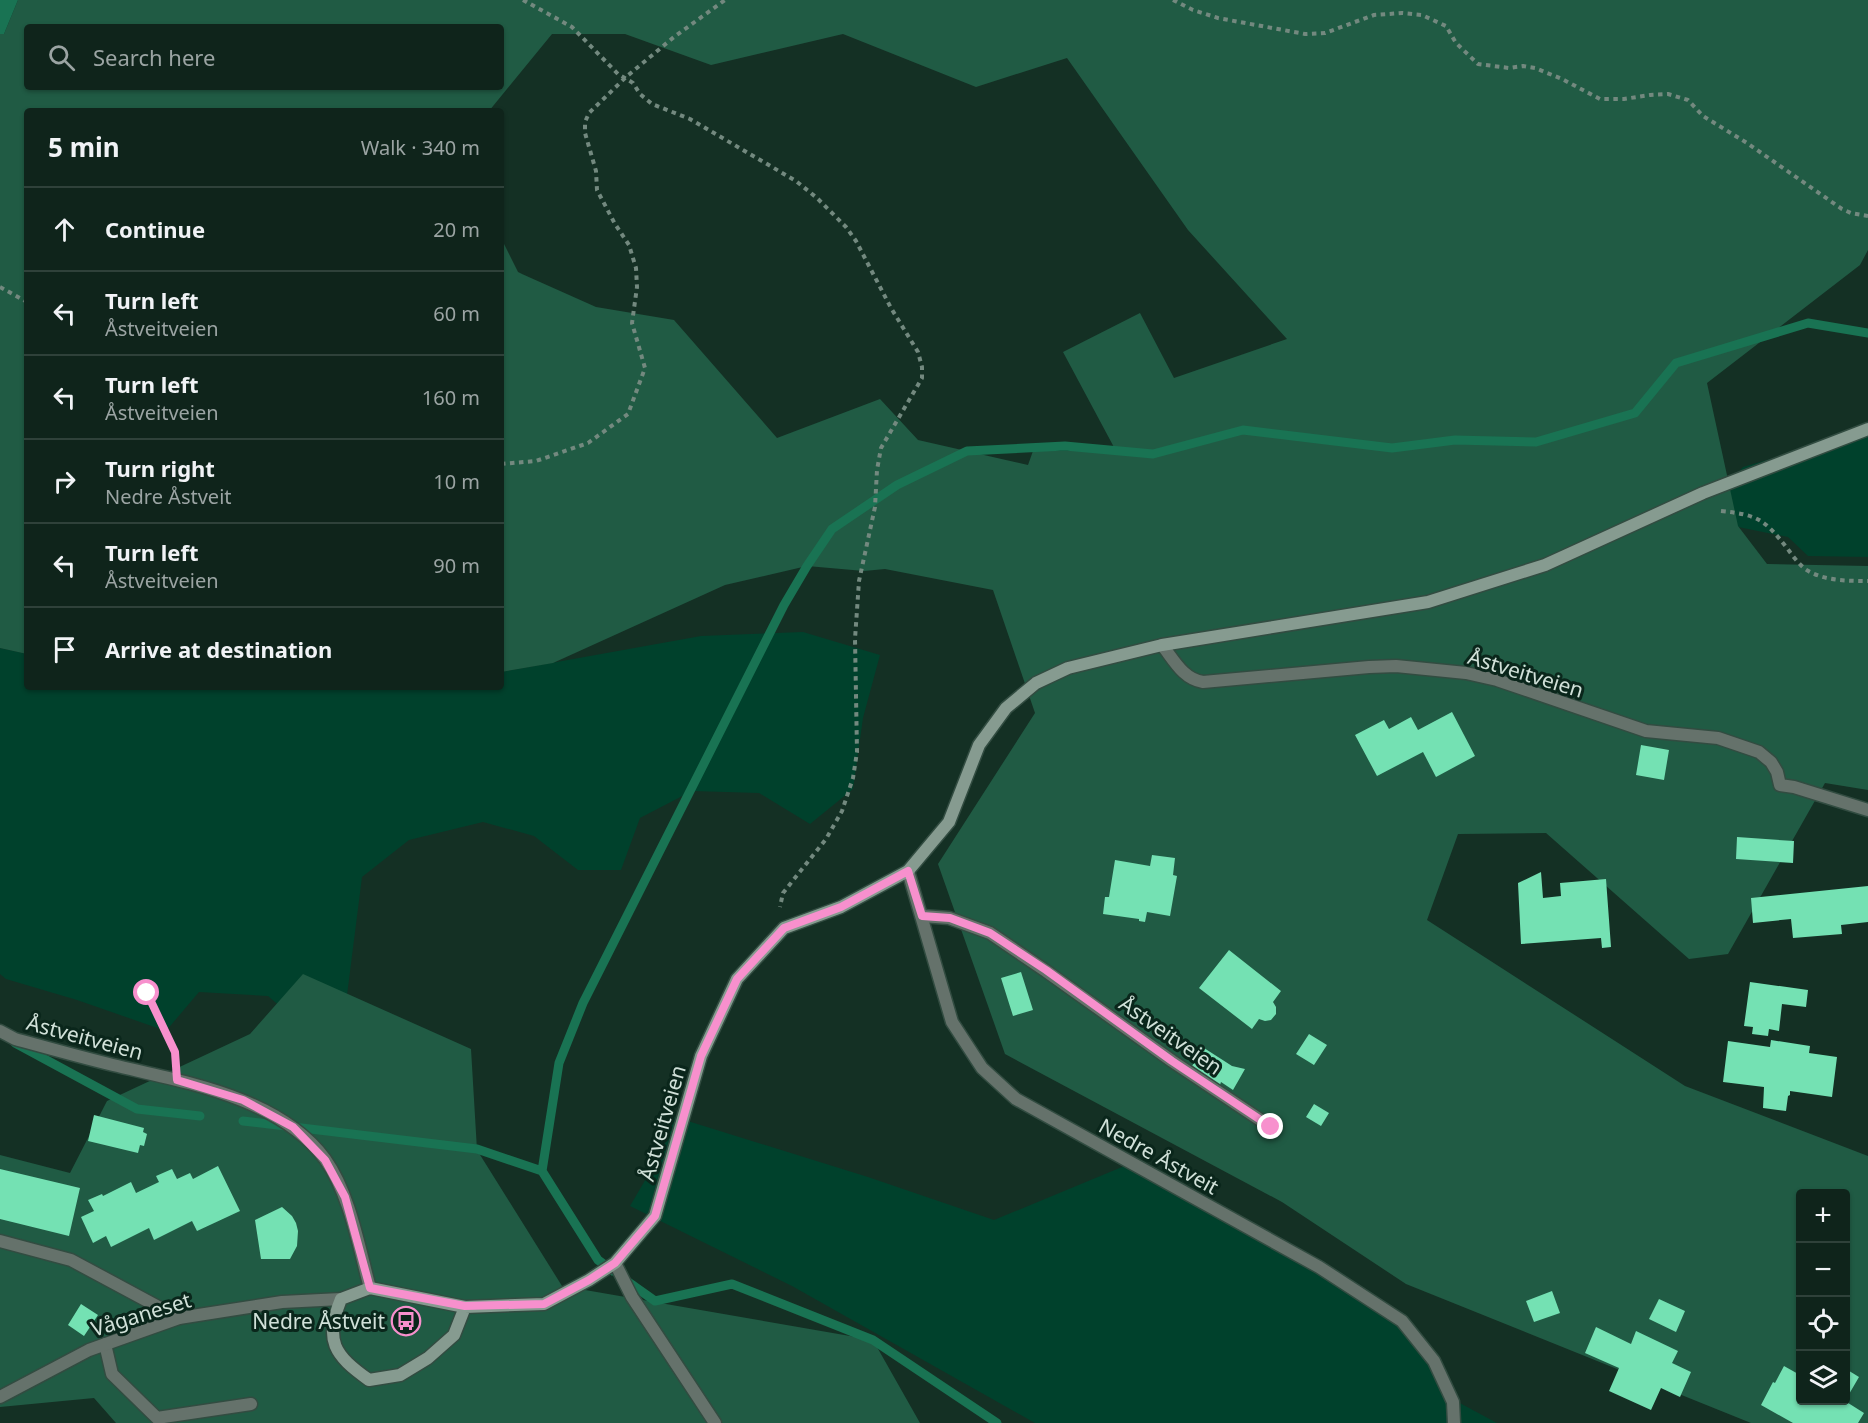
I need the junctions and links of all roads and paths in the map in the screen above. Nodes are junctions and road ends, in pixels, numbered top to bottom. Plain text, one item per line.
1 (523, 0) edge
2 (725, 0) edge
3 (1173, 0) edge
4 (626, 78) junction
5 (1868, 216) edge
6 (0, 287) edge
7 (24, 300) edge
8 (1868, 429) edge
9 (504, 464) edge
10 (1703, 493) junction
11 (1868, 581) edge
12 (1162, 645) junction
13 (1868, 810) edge
14 (908, 871) junction
15 (922, 916) junction
16 (784, 928) junction
17 (147, 993) dead end
18 (0, 1031) edge
19 (177, 1080) junction
20 (1271, 1127) dead end
21 (0, 1241) edge
22 (615, 1263) junction
23 (370, 1288) junction
24 (341, 1299) junction
25 (465, 1306) junction
26 (179, 1318) junction
27 (105, 1344) junction
28 (0, 1397) edge
29 (251, 1404) dead end
30 (716, 1423) edge
31 (1454, 1423) edge

1 - 4 path
2 - 4 path
3 - 5 path
4 - 9 path
4 - 16 path
6 - 7 path
8 - 10 street, Åstveitveien
10 - 11 path
10 - 12 street, Åstveitveien
12 - 13 street, Åstveitveien
12 - 14 street, Åstveitveien
14 - 15 street, Nedre Åstveit
14 - 16 street, Åstveitveien
15 - 20 street, Åstveitveien
15 - 31 street, Nedre Åstveit
16 - 22 street, Åstveitveien
17 - 19 path
18 - 19 street, Åstveitveien
19 - 23 street, Åstveitveien
21 - 26 street
22 - 25 street, Åstveitveien
22 - 30 street
23 - 24 street
23 - 25 street, Åstveitveien
24 - 25 street
24 - 26 street, Våganeset
26 - 27 street, Våganeset
27 - 28 street, Våganeset
27 - 29 street

